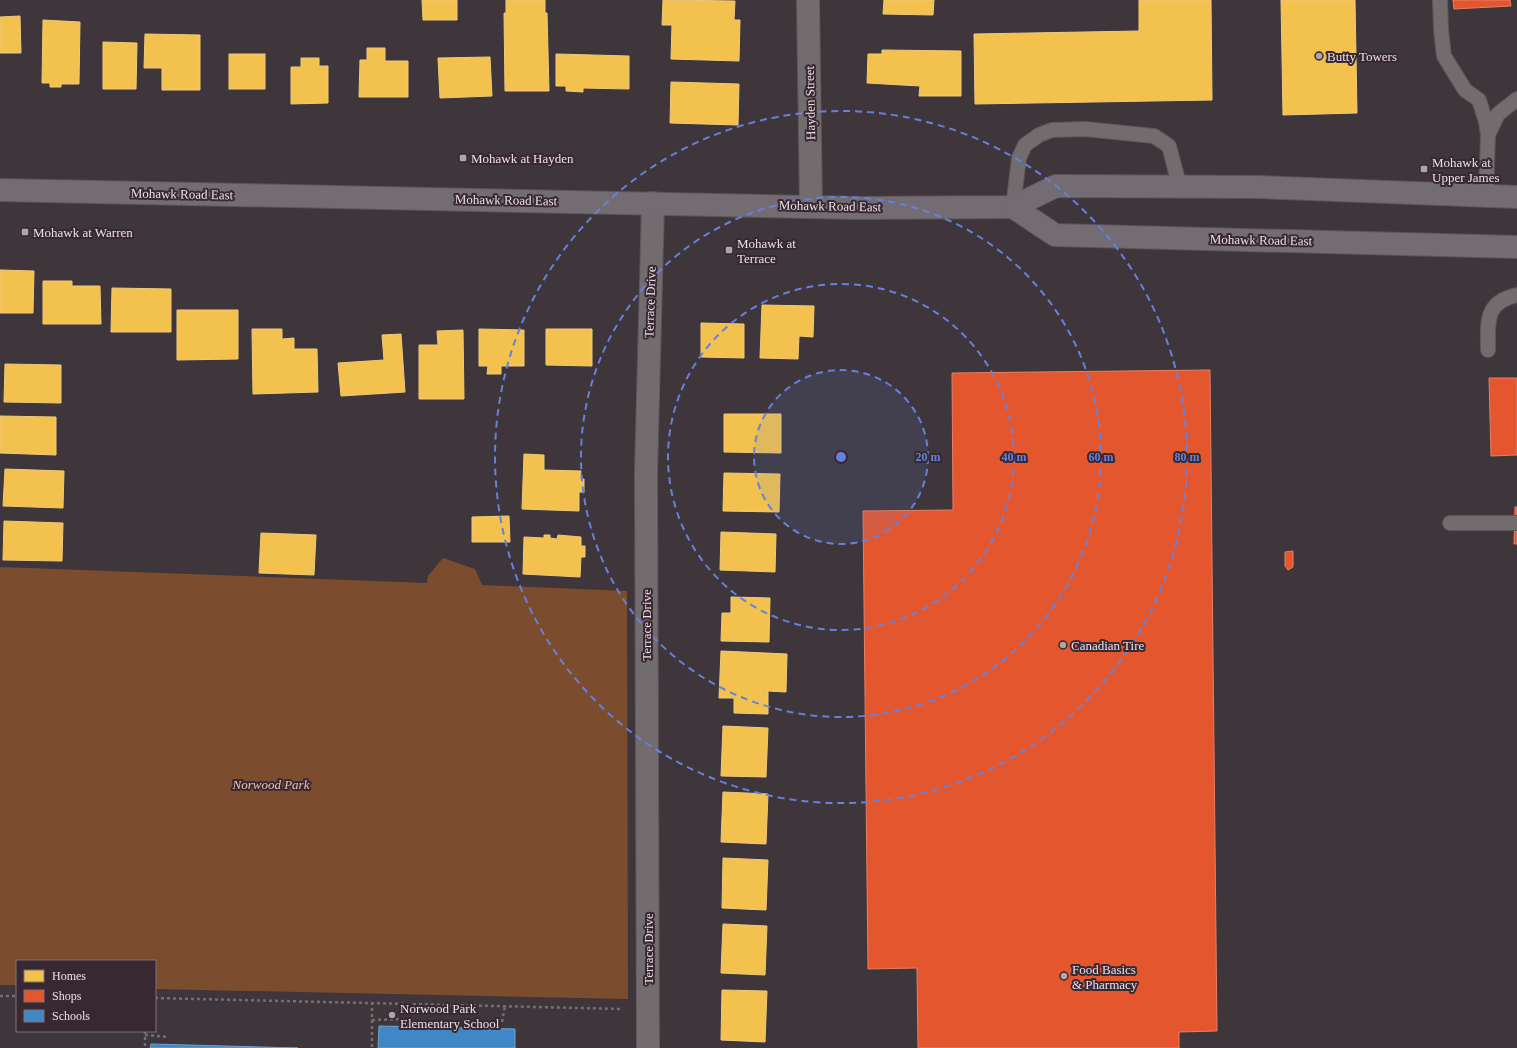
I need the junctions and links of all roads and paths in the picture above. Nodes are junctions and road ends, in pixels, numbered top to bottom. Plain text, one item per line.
1 (808, 0) edge
2 (1440, 0) edge
3 (1517, 99) edge
4 (1488, 135) junction
5 (1180, 188) junction
6 (0, 190) edge
7 (1486, 196) junction
8 (1517, 197) edge
9 (653, 203) junction
10 (812, 206) junction
11 (1013, 206) junction
12 (1517, 247) edge
13 (1517, 295) edge
14 (1488, 350) dead end
15 (1517, 523) edge
16 (1450, 524) dead end
17 (0, 996) edge
18 (16, 996) edge
19 (156, 998) edge
20 (372, 1003) junction
21 (505, 1006) junction
22 (648, 1009) junction
23 (372, 1020) junction
24 (502, 1022) dead end
25 (410, 1026) dead end
26 (145, 1033) edge
27 (169, 1037) dead end
28 (372, 1047) edge
29 (145, 1048) edge
30 (648, 1048) edge

1 - 10 street, Hayden Street
2 - 4 lane
3 - 4 lane
4 - 7 lane
5 - 7 main road, Mohawk Road East
5 - 11 main road, Mohawk Road East
5 - 11 lane
6 - 9 main road, Mohawk Road East
7 - 8 main road, Mohawk Road East
9 - 10 main road, Mohawk Road East
9 - 22 street, Terrace Drive
10 - 11 main road, Mohawk Road East
11 - 12 main road, Mohawk Road East
13 - 14 lane
15 - 16 lane
17 - 18 path
19 - 20 path
20 - 21 path
20 - 23 path
21 - 22 path
21 - 24 path
22 - 30 street, Terrace Drive
23 - 25 path
23 - 28 path
26 - 27 path
26 - 29 path

